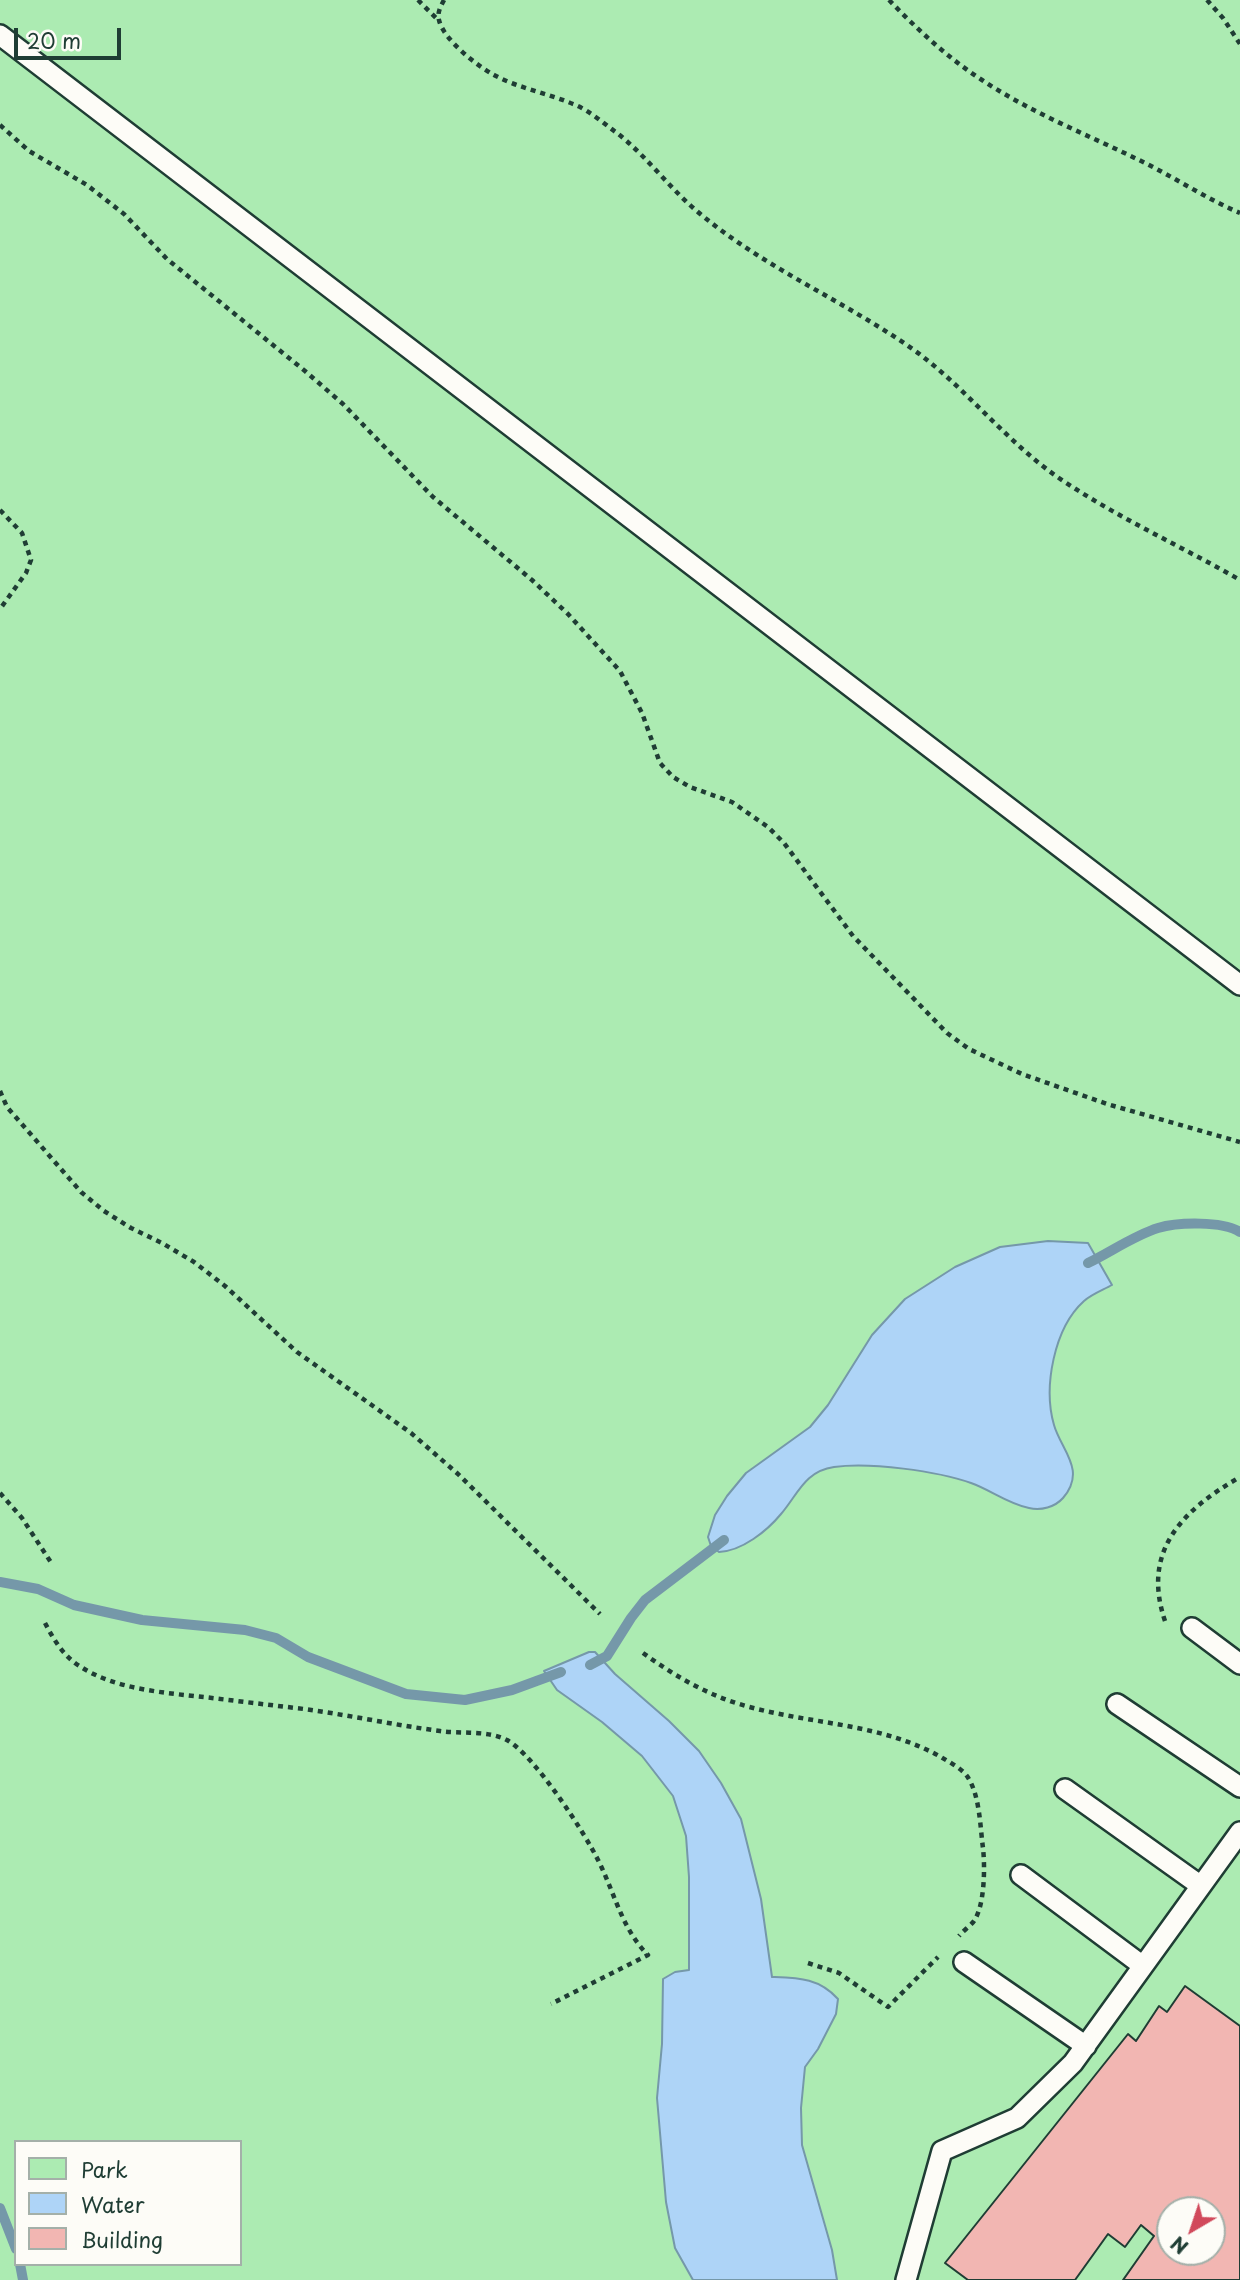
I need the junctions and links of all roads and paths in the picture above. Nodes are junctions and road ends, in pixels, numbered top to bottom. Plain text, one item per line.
1 (418, 0) edge
2 (444, 0) edge
3 (889, 0) edge
4 (1207, 0) edge
5 (439, 21) junction
6 (0, 35) edge
7 (1240, 44) edge
8 (0, 125) edge
9 (1240, 213) edge
10 (0, 510) edge
11 (1240, 580) edge
12 (0, 609) edge
13 (1240, 985) edge
14 (0, 1091) edge
15 (1240, 1142) edge
16 (1240, 1477) edge
17 (0, 1493) edge
18 (52, 1564) dead end
19 (600, 1614) dead end
20 (46, 1623) dead end
21 (1192, 1628) dead end
22 (1168, 1632) dead end
23 (643, 1653) dead end
24 (1240, 1664) edge
25 (1117, 1704) dead end
26 (1240, 1787) edge
27 (1065, 1789) dead end
28 (1240, 1832) edge
29 (1021, 1875) dead end
30 (1201, 1886) junction
31 (951, 1943) dead end
32 (943, 1951) dead end
33 (964, 1962) dead end
34 (808, 1963) dead end
35 (1143, 1966) junction
36 (551, 2004) dead end
37 (1086, 2046) junction
38 (906, 2280) edge

1 - 5 path
2 - 5 path
3 - 9 path
4 - 7 path
5 - 11 path
6 - 13 lane
8 - 15 path
10 - 12 path
14 - 19 path
16 - 22 path
17 - 18 path
20 - 36 path
21 - 24 lane
23 - 31 path
25 - 26 lane
27 - 30 lane
28 - 30 lane
29 - 35 lane
30 - 35 lane
32 - 34 path
33 - 37 lane
35 - 37 lane
37 - 38 lane

